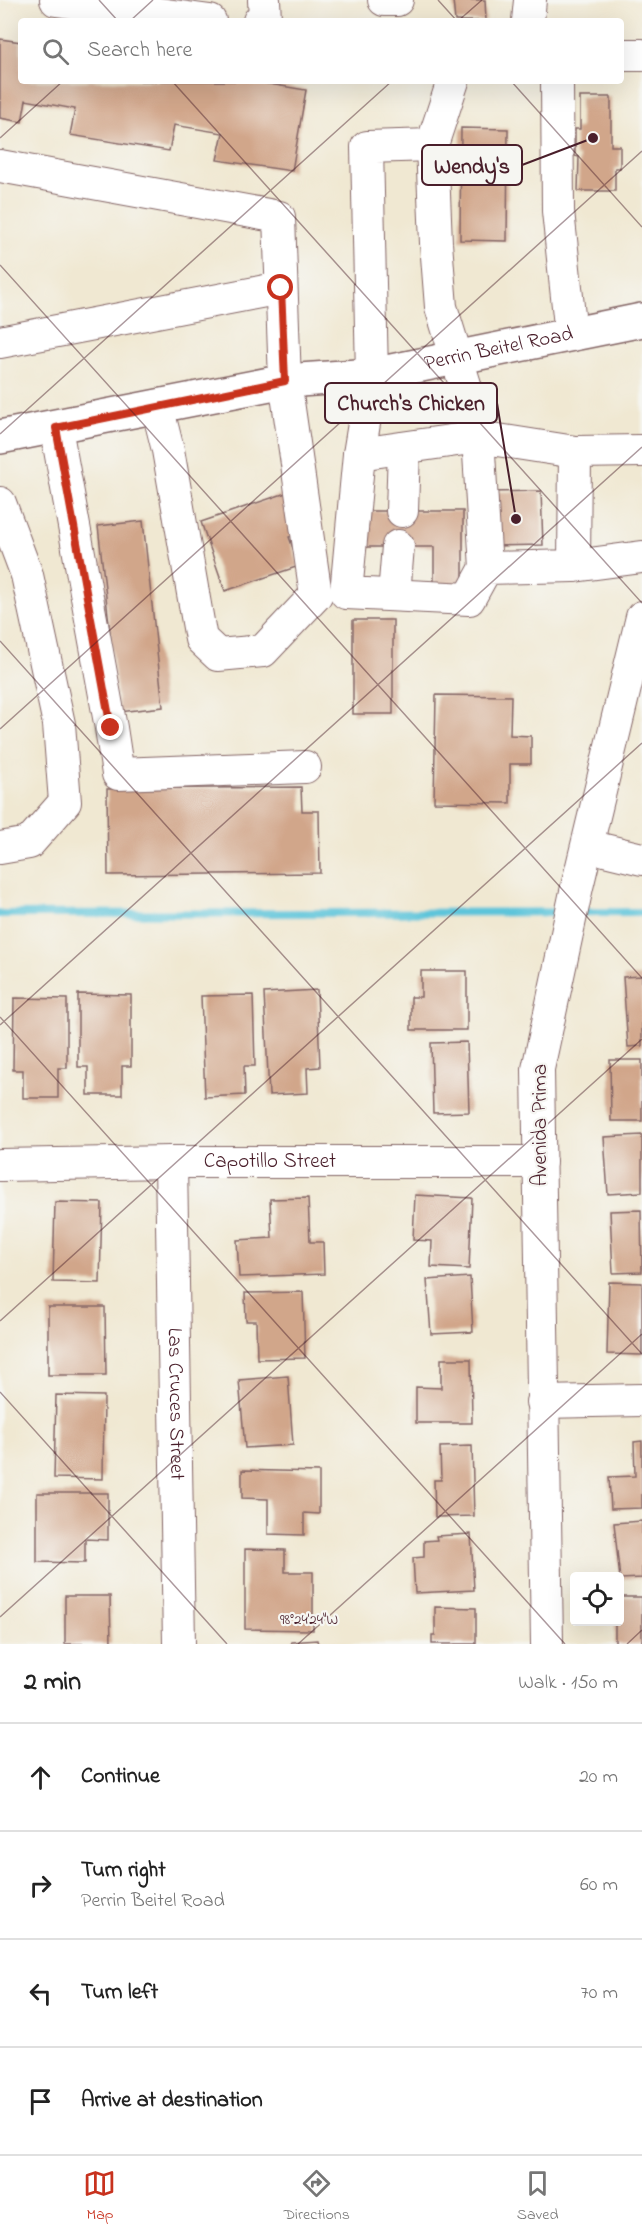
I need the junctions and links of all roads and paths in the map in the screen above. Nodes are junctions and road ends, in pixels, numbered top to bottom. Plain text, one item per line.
1 (56, 0) edge
2 (264, 0) edge
3 (384, 0) edge
4 (397, 0) edge
5 (530, 0) edge
6 (188, 18) edge
7 (265, 18) edge
8 (528, 18) edge
9 (624, 55) edge
10 (642, 55) edge
11 (452, 84) edge
12 (557, 84) edge
13 (432, 145) junction
14 (0, 166) edge
15 (281, 288) junction
16 (642, 320) edge
17 (571, 334) junction
18 (0, 342) edge
19 (457, 358) junction
20 (372, 375) junction
21 (285, 381) junction
22 (157, 406) junction
23 (56, 428) junction
24 (1, 431) edge
25 (478, 437) junction
26 (404, 448) junction
27 (642, 451) edge
28 (575, 452) junction
29 (358, 454) junction
30 (0, 503) edge
31 (402, 511) dead end
32 (398, 546) dead end
33 (642, 556) edge
34 (574, 566) junction
35 (486, 568) junction
36 (394, 595) junction
37 (642, 617) edge
38 (305, 767) dead end
39 (588, 846) junction
40 (0, 848) edge
41 (642, 859) edge
42 (171, 1162) junction
43 (540, 1162) junction
44 (0, 1165) edge
45 (642, 1400) edge
46 (542, 1402) junction
47 (179, 1644) edge
48 (547, 1644) edge

1 - 6 street
2 - 7 street
3 - 4 street
5 - 8 street
9 - 10 street
11 - 13 street
12 - 17 street
13 - 19 street
13 - 20 street
14 - 15 street
15 - 18 street
15 - 21 street
16 - 17 main road, Perrin Beitel Road
17 - 19 main road, Perrin Beitel Road
19 - 20 main road, Perrin Beitel Road
19 - 25 street
20 - 21 main road, Perrin Beitel Road
20 - 29 street
21 - 22 main road, Perrin Beitel Road
21 - 22 street
22 - 23 main road, Perrin Beitel Road
23 - 24 main road, Perrin Beitel Road
23 - 38 street
25 - 26 street
25 - 28 street
25 - 35 street
26 - 29 street
26 - 31 street
27 - 28 street
28 - 34 street
29 - 36 street
30 - 40 street
32 - 36 street
33 - 34 street
34 - 35 street
35 - 36 street
37 - 39 street, Avenida Prima
39 - 41 street
39 - 43 street, Avenida Prima
42 - 43 street, Capotillo Street
42 - 44 street, Capotillo Street
42 - 47 street, Las Cruces Street
43 - 46 street, Avenida Prima
45 - 46 street
46 - 48 street, Avenida Prima

